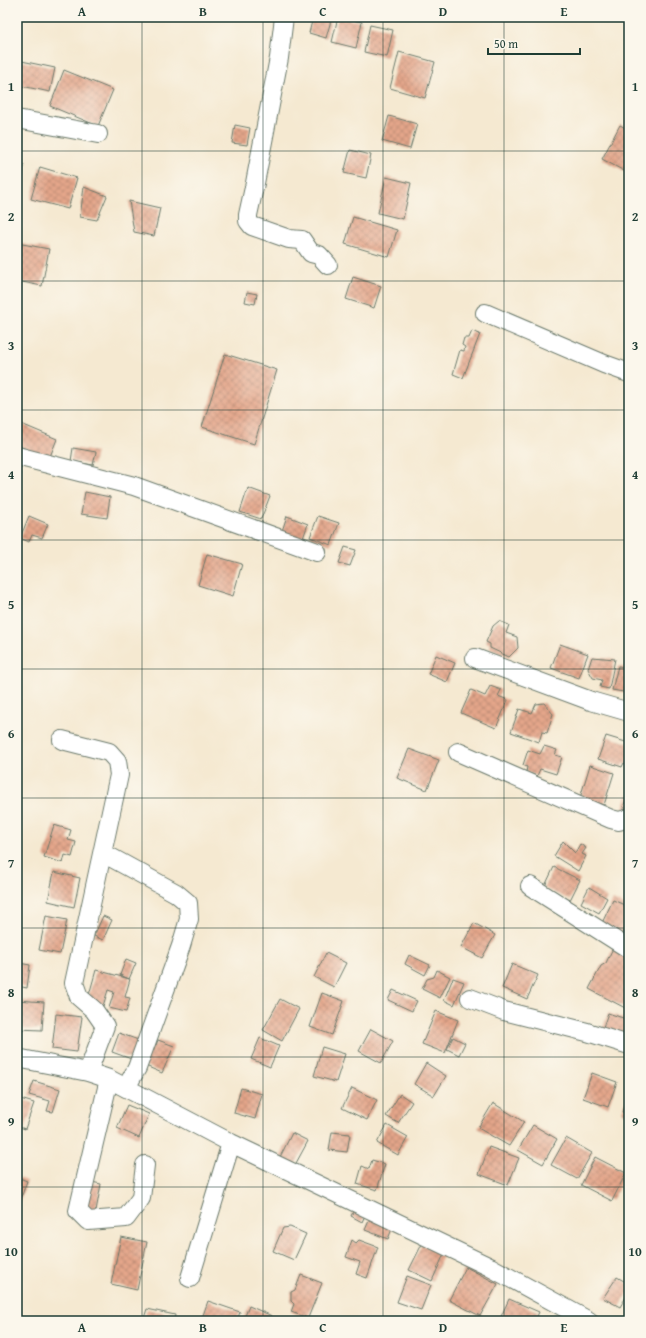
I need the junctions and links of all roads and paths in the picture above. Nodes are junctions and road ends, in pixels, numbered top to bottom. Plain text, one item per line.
1 (284, 17) edge
2 (17, 119) edge
3 (98, 134) dead end
4 (328, 265) dead end
5 (485, 313) dead end
6 (629, 373) edge
7 (17, 456) edge
8 (317, 552) dead end
9 (475, 658) dead end
10 (629, 712) edge
11 (62, 740) dead end
12 (458, 752) dead end
13 (629, 818) edge
14 (103, 853) junction
15 (530, 886) dead end
16 (629, 949) edge
17 (470, 998) dead end
18 (629, 1045) edge
19 (17, 1058) edge
20 (88, 1072) junction
21 (109, 1079) junction
22 (126, 1088) junction
23 (231, 1143) junction
24 (145, 1165) dead end
25 (190, 1278) dead end
26 (589, 1321) edge

1 - 4 street
2 - 3 street
5 - 6 street
7 - 8 street
9 - 10 street
11 - 14 street
12 - 13 street
14 - 20 street
14 - 22 street
15 - 16 street
17 - 18 street
19 - 20 street
20 - 21 street
21 - 22 street
21 - 24 street
22 - 23 street
23 - 25 street
23 - 26 street

